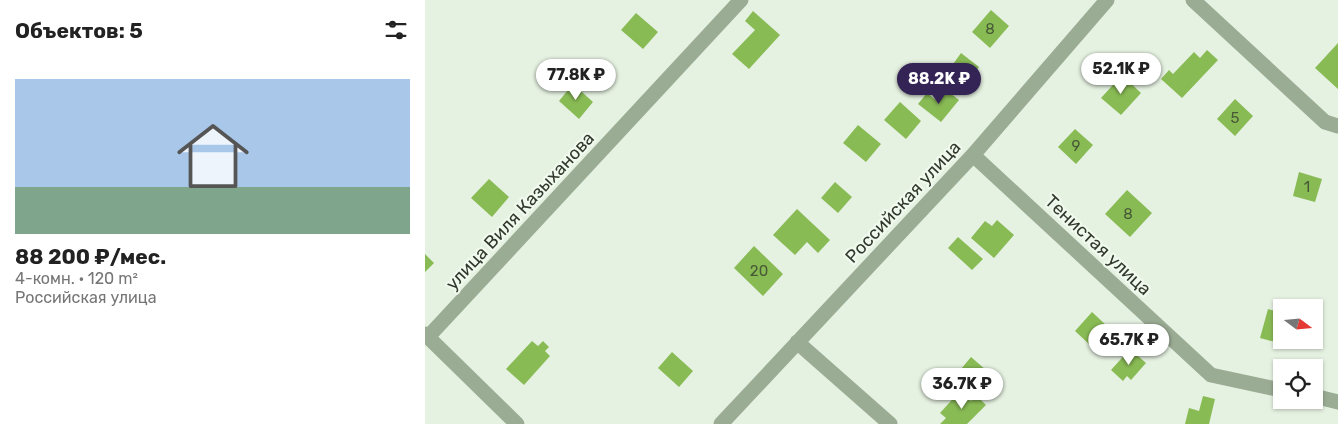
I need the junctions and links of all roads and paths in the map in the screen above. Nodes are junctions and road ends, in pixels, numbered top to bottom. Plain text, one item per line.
1 (741, 0) edge
2 (1107, 0) edge
3 (1193, 0) edge
4 (1338, 126) edge
5 (973, 155) junction
6 (427, 336) edge
7 (797, 342) junction
8 (1273, 388) edge
9 (1323, 398) edge
10 (1338, 402) edge
11 (517, 424) edge
12 (721, 424) edge
13 (890, 424) edge

1 - 6 street, улица Виля Казыханова
2 - 5 street, Российская улица
3 - 4 street
5 - 7 street, Российская улица
5 - 8 street, Тенистая улица
6 - 11 street
7 - 12 street, Российская улица
7 - 13 street
9 - 10 street

